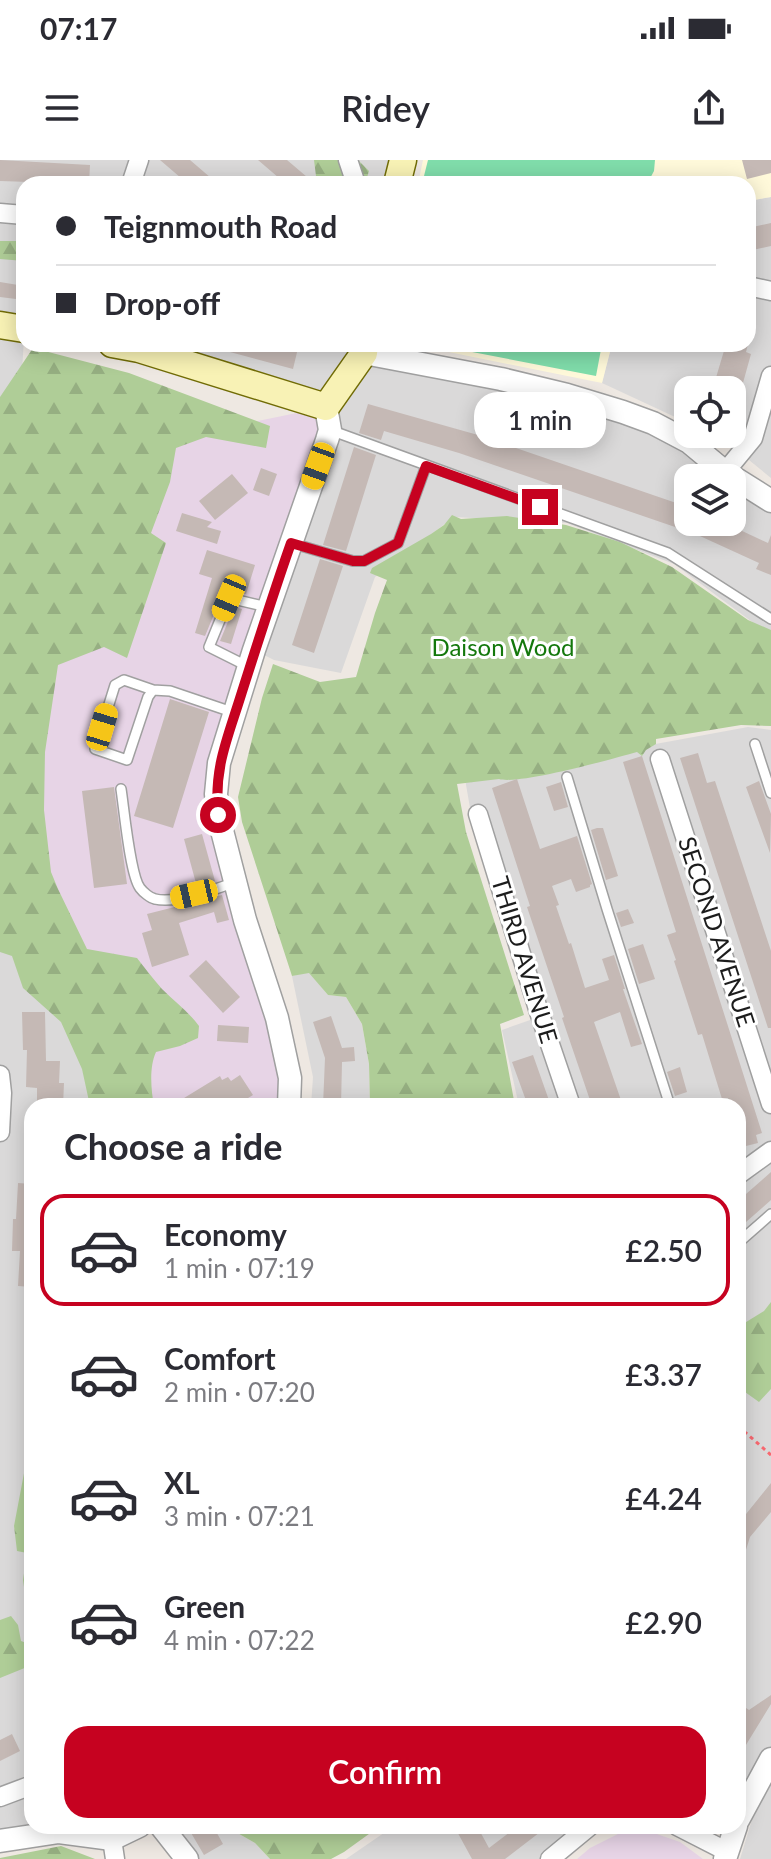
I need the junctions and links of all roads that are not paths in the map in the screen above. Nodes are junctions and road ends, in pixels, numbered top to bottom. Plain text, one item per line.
1 (147, 352) edge
2 (363, 352) edge
3 (379, 352) edge
4 (771, 376) edge
5 (767, 408) edge
6 (328, 418) junction
7 (715, 464) edge
8 (732, 464) edge
9 (426, 466) junction
10 (746, 485) edge
11 (771, 501) edge
12 (291, 543) junction
13 (269, 607) junction
14 (771, 619) edge
15 (249, 667) junction
16 (153, 690) junction
17 (235, 713) junction
18 (755, 744) dead end
19 (660, 759) dead end
20 (567, 777) dead end
21 (121, 789) dead end
22 (771, 793) edge
23 (478, 814) dead end
24 (235, 882) junction
25 (0, 1075) edge
26 (289, 1098) edge
27 (568, 1098) edge
28 (667, 1098) edge
29 (771, 1104) edge
30 (0, 1132) edge
31 (771, 1151) edge
32 (746, 1169) edge
33 (771, 1214) edge
34 (746, 1236) edge
35 (771, 1759) edge
36 (24, 1788) edge
37 (0, 1797) edge
38 (746, 1805) edge
39 (46, 1834) edge
40 (65, 1834) edge
41 (130, 1834) edge
42 (167, 1834) edge
43 (580, 1834) edge
44 (691, 1834) edge
45 (733, 1834) edge
46 (0, 1841) edge
47 (113, 1849) edge
48 (726, 1855) edge
49 (187, 1859) edge
50 (550, 1859) edge

1 - 6 main road
2 - 6 main road
3 - 7 street
4 - 5 street
5 - 8 street
6 - 9 lane
6 - 12 street
9 - 12 lane
9 - 14 lane
10 - 11 street
12 - 13 street
13 - 15 street
13 - 15 lane
15 - 17 street
16 - 16 lane
16 - 17 lane
17 - 24 street
18 - 22 lane
19 - 29 street, SECOND AVENUE
20 - 28 lane
21 - 24 lane
23 - 27 street, THIRD AVENUE
24 - 26 street
25 - 30 street
31 - 32 street
33 - 34 lane
35 - 38 street
36 - 37 street
39 - 46 street
40 - 47 street
41 - 47 street
42 - 49 street
43 - 50 street
44 - 48 street
45 - 48 street

